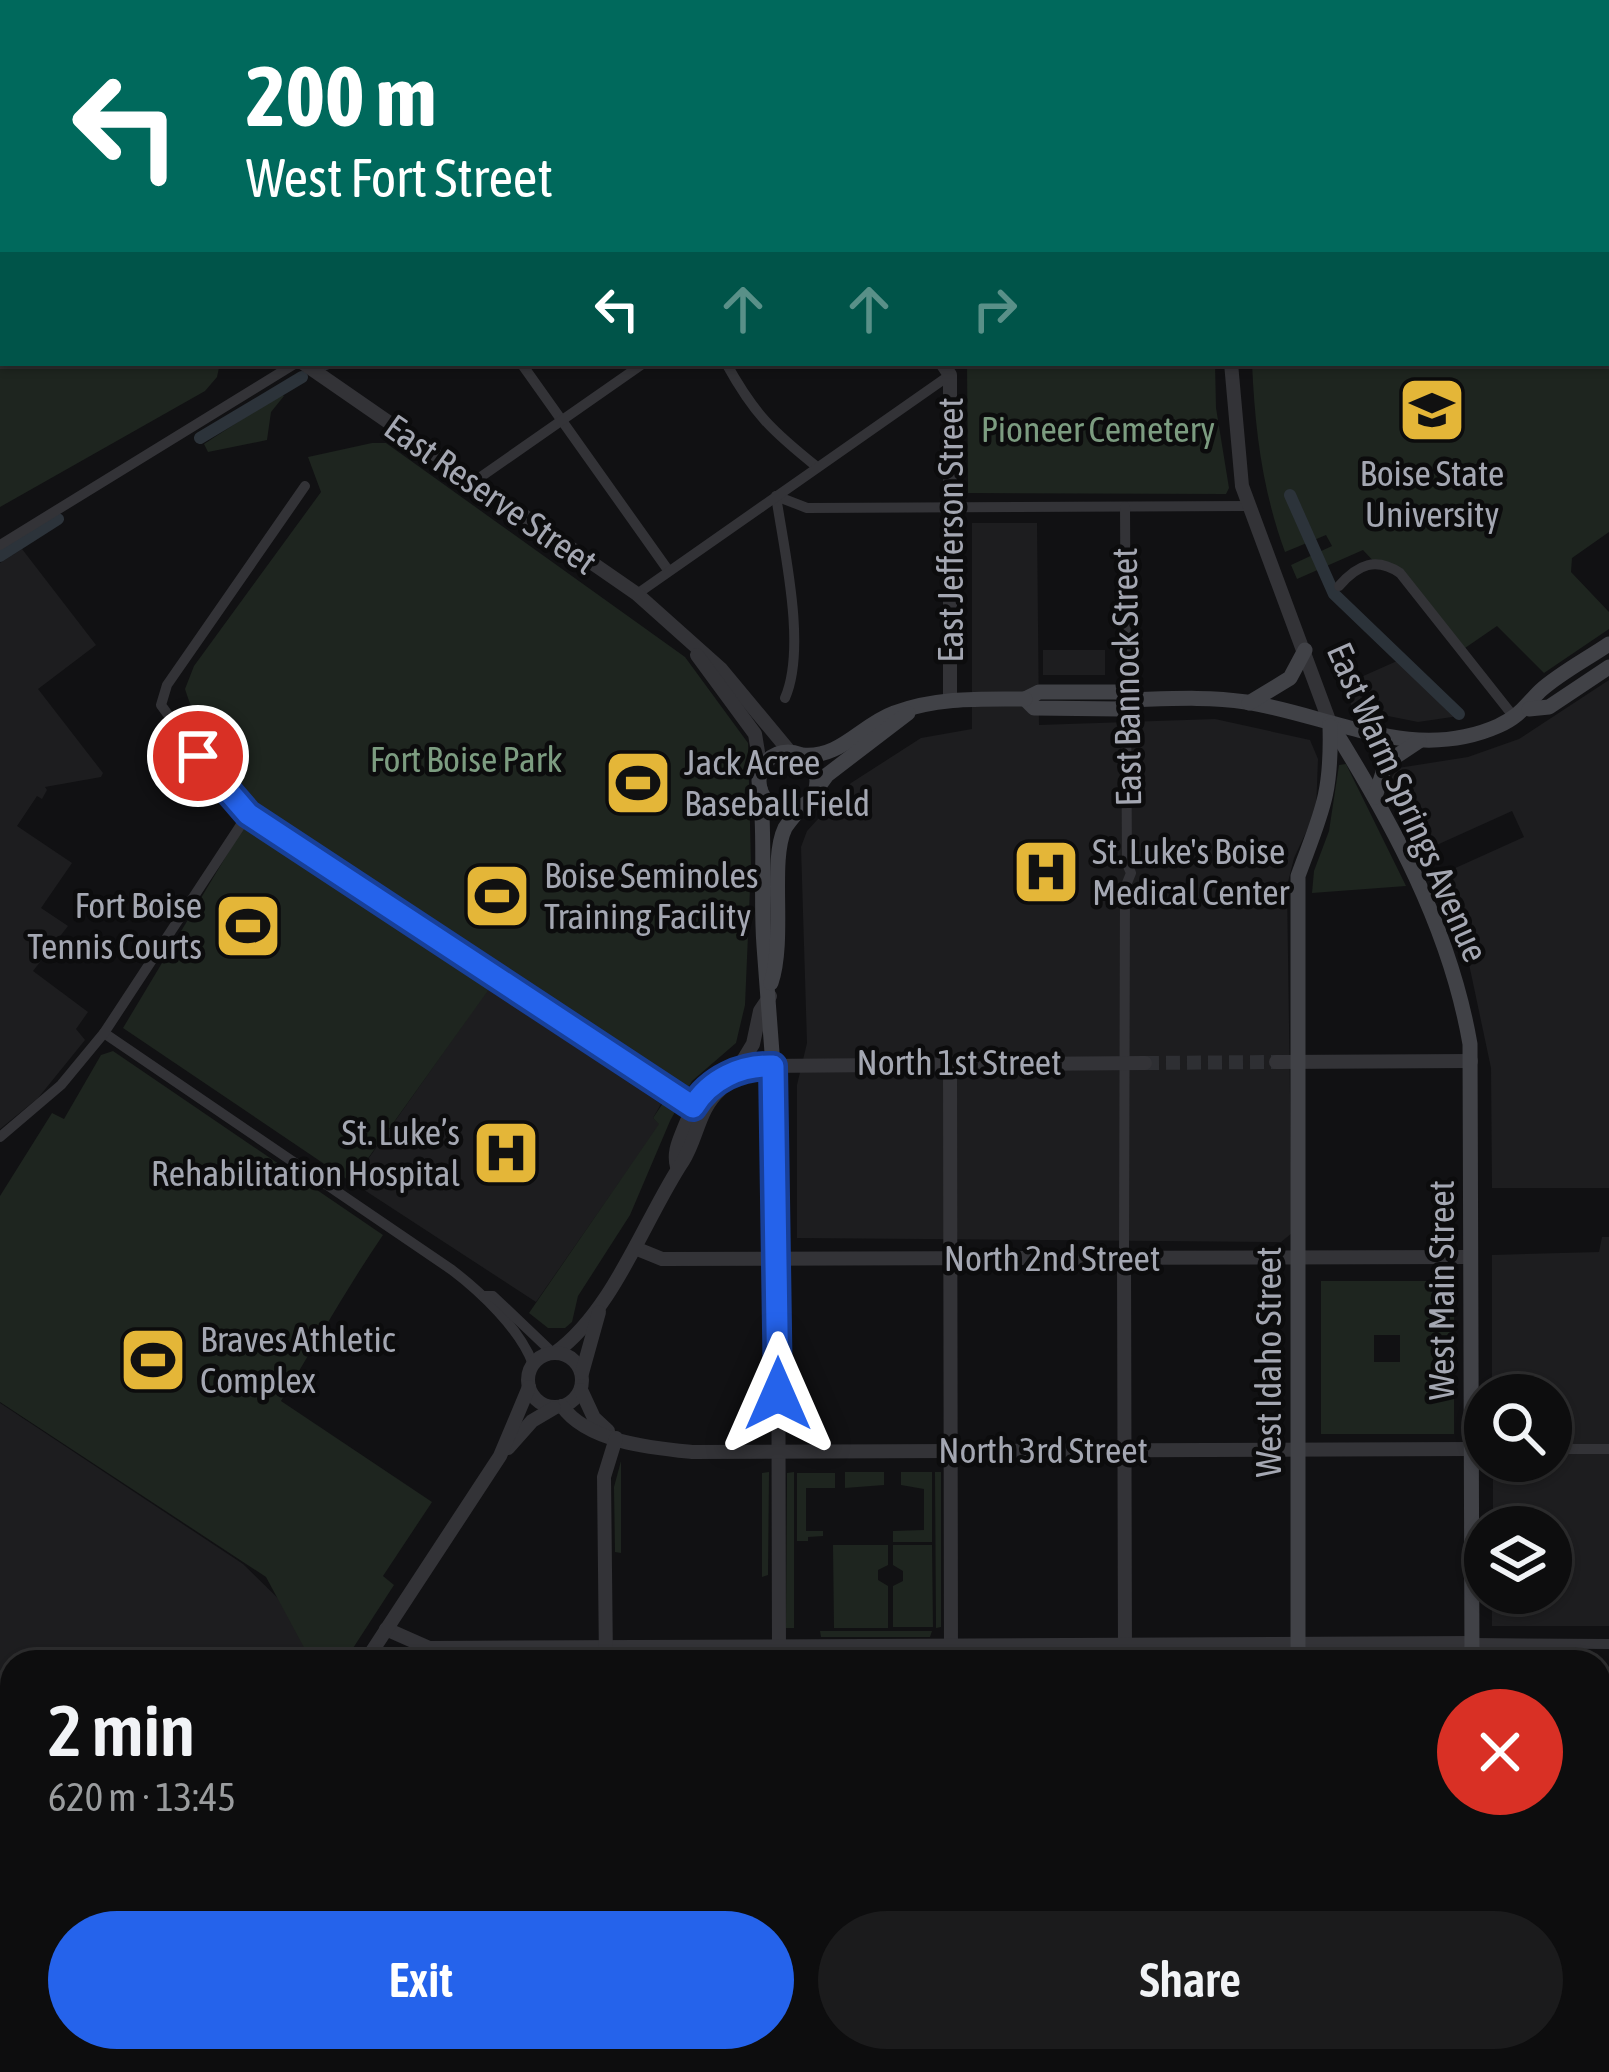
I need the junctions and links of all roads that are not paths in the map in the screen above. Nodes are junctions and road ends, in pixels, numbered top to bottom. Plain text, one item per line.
1 (294, 366) edge
2 (303, 366) edge
3 (522, 366) edge
4 (640, 366) edge
5 (728, 366) edge
6 (1232, 366) edge
7 (946, 369) edge
8 (561, 420) junction
9 (817, 467) junction
10 (472, 483) junction
11 (305, 486) dead end
12 (776, 496) junction
13 (1248, 506) junction
14 (951, 507) junction
15 (1125, 507) junction
16 (0, 545) edge
17 (668, 571) junction
18 (1339, 586) dead end
19 (637, 594) junction
20 (677, 627) junction
21 (1609, 644) edge
22 (1305, 650) junction
23 (1609, 665) edge
24 (1566, 673) junction
25 (785, 698) dead end
26 (950, 699) junction
27 (1125, 700) junction
28 (1249, 703) junction
29 (914, 707) junction
30 (1521, 713) junction
31 (1330, 722) junction
32 (1419, 741) junction
33 (796, 753) junction
34 (760, 779) junction
35 (1375, 797) junction
36 (809, 799) junction
37 (248, 814) junction
38 (770, 991) junction
39 (104, 1033) junction
40 (1471, 1061) junction
41 (950, 1062) junction
42 (1124, 1062) junction
43 (1276, 1062) tunnel mouth
44 (1298, 1062) junction
45 (1145, 1063) tunnel mouth
46 (773, 1066) junction
47 (736, 1072) junction
48 (693, 1107) junction
49 (0, 1137) edge
50 (677, 1166) junction
51 (635, 1248) junction
52 (1298, 1257) junction
53 (1471, 1257) junction
54 (778, 1258) junction
55 (951, 1258) junction
56 (1124, 1258) junction
57 (484, 1296) junction
58 (604, 1296) junction
59 (554, 1353) junction
60 (533, 1364) junction
61 (582, 1373) junction
62 (1475, 1374) edge
63 (529, 1387) junction
64 (581, 1390) junction
65 (560, 1407) junction
66 (616, 1438) junction
67 (1298, 1449) junction
68 (1464, 1449) edge
69 (1572, 1449) edge
70 (1609, 1449) edge
71 (951, 1450) junction
72 (1124, 1450) junction
73 (778, 1454) junction
74 (500, 1456) junction
75 (1477, 1482) edge
76 (386, 1630) junction
77 (1472, 1643) junction
78 (1609, 1644) edge
79 (1125, 1645) junction
80 (373, 1650) edge
81 (420, 1650) edge
82 (606, 1650) edge
83 (779, 1650) edge
84 (951, 1650) edge
85 (1028, 1650) edge
86 (1125, 1650) edge
87 (1233, 1650) edge
88 (1298, 1650) edge
89 (1350, 1650) edge
90 (1472, 1650) edge

1 - 16 street
2 - 10 street, East Reserve Street
3 - 8 street
4 - 8 street
5 - 9 street
6 - 13 street, East Warm Springs Avenue
7 - 9 street
7 - 14 street, East Jefferson Street
8 - 10 street
8 - 17 street
9 - 12 street
10 - 19 street, East Reserve Street
11 - 37 street
12 - 14 street
12 - 17 street
12 - 25 street
13 - 15 street
13 - 22 street, East Warm Springs Avenue
14 - 15 street
14 - 26 street, East Jefferson Street
15 - 27 street, East Bannock Street
17 - 19 street
18 - 30 street
19 - 20 street, East Reserve Street
20 - 33 street, East Reserve Street
20 - 34 street, East Reserve Street
21 - 24 main road
22 - 28 main road
22 - 31 street, East Warm Springs Avenue
23 - 24 main road
23 - 30 main road
24 - 30 main road
26 - 27 main road
26 - 29 main road
27 - 28 main road
27 - 42 street, East Bannock Street
28 - 31 main road
29 - 33 main road
29 - 36 main road
30 - 32 main road
31 - 32 main road
31 - 35 main road, East Warm Springs Avenue
31 - 44 main road, West Idaho Street
32 - 35 main road
33 - 34 main road
33 - 36 main road
34 - 36 main road
34 - 38 main road
35 - 40 main road, East Warm Springs Avenue
36 - 38 main road
37 - 39 street
37 - 48 street
38 - 46 main road
38 - 47 street
39 - 49 street
39 - 57 street
40 - 44 street
40 - 53 main road, West Main Street
41 - 42 street, North 1st Street
41 - 46 street, North 1st Street
41 - 55 street
42 - 45 street, North 1st Street
42 - 56 street, East Bannock Street
43 - 44 street
44 - 52 main road, West Idaho Street
46 - 47 street, North 1st Street
46 - 54 street
47 - 48 street
47 - 50 street
48 - 50 street
50 - 51 street
51 - 54 street, North 2nd Street
51 - 58 street
52 - 53 street, North 2nd Street
52 - 56 street, North 2nd Street
52 - 67 main road, West Idaho Street
53 - 62 main road, West Main Street
54 - 55 street, North 2nd Street
54 - 73 street
55 - 56 street, North 2nd Street
55 - 71 street
56 - 72 street
57 - 59 street
57 - 60 street
58 - 59 street
58 - 61 street
59 - 60 street
59 - 61 street
60 - 63 street
61 - 64 street
63 - 65 street
63 - 74 street
64 - 65 street
64 - 66 street
65 - 66 street, North 3rd Street
65 - 74 street
66 - 73 street, North 3rd Street
66 - 82 street
67 - 68 street, North 3rd Street
67 - 72 street, North 3rd Street
67 - 88 main road, West Idaho Street
69 - 70 street
71 - 72 street, North 3rd Street
71 - 73 street, North 3rd Street
71 - 84 street
72 - 79 street
73 - 83 street
74 - 76 street
75 - 77 main road, West Main Street
76 - 80 street
76 - 81 street
77 - 78 street
77 - 89 street
77 - 90 main road, West Main Street
79 - 85 street
79 - 86 street
79 - 87 street

